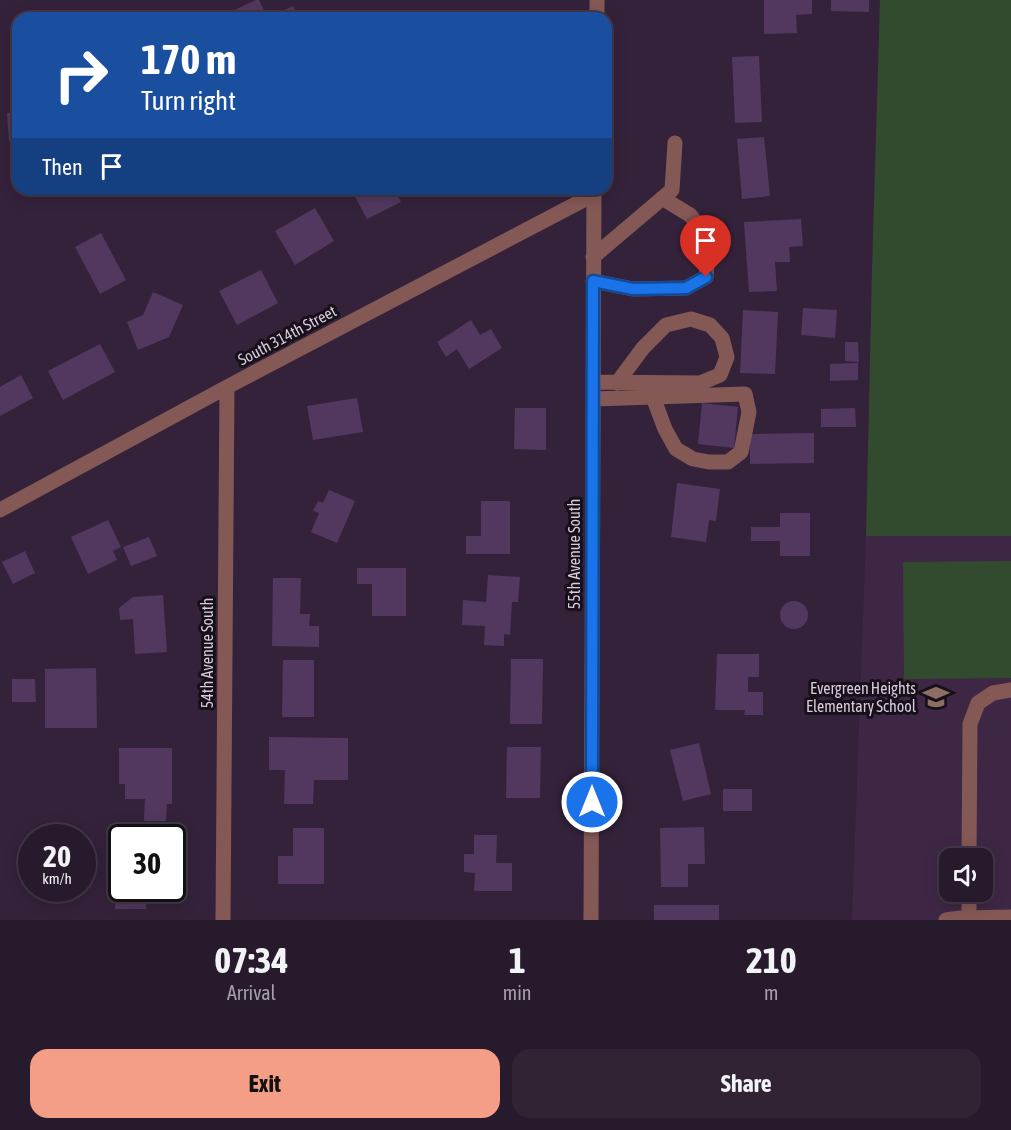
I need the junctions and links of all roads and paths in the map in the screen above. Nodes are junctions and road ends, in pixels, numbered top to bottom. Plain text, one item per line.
1 (675, 143) dead end
2 (587, 195) edge
3 (593, 195) edge
4 (662, 198) junction
5 (593, 257) junction
6 (593, 281) junction
7 (593, 382) junction
8 (617, 383) junction
9 (227, 387) junction
10 (653, 397) junction
11 (593, 399) junction
12 (0, 510) edge
13 (1011, 690) edge
14 (969, 848) edge
15 (969, 902) edge
16 (969, 917) junction
17 (1011, 917) edge
18 (223, 920) edge
19 (591, 920) edge
20 (946, 920) edge

1 - 4 street
2 - 9 street, South 314th Street
3 - 5 street, 55th Avenue South
4 - 5 street
4 - 6 street
5 - 6 street, 55th Avenue South
6 - 7 street, 55th Avenue South
7 - 8 street
7 - 11 street, 55th Avenue South
8 - 8 street
9 - 12 street, South 314th Street
9 - 18 street, 54th Avenue South
10 - 10 street
10 - 11 street
11 - 19 street, 55th Avenue South
13 - 14 street
15 - 16 street
16 - 17 street
16 - 20 street

